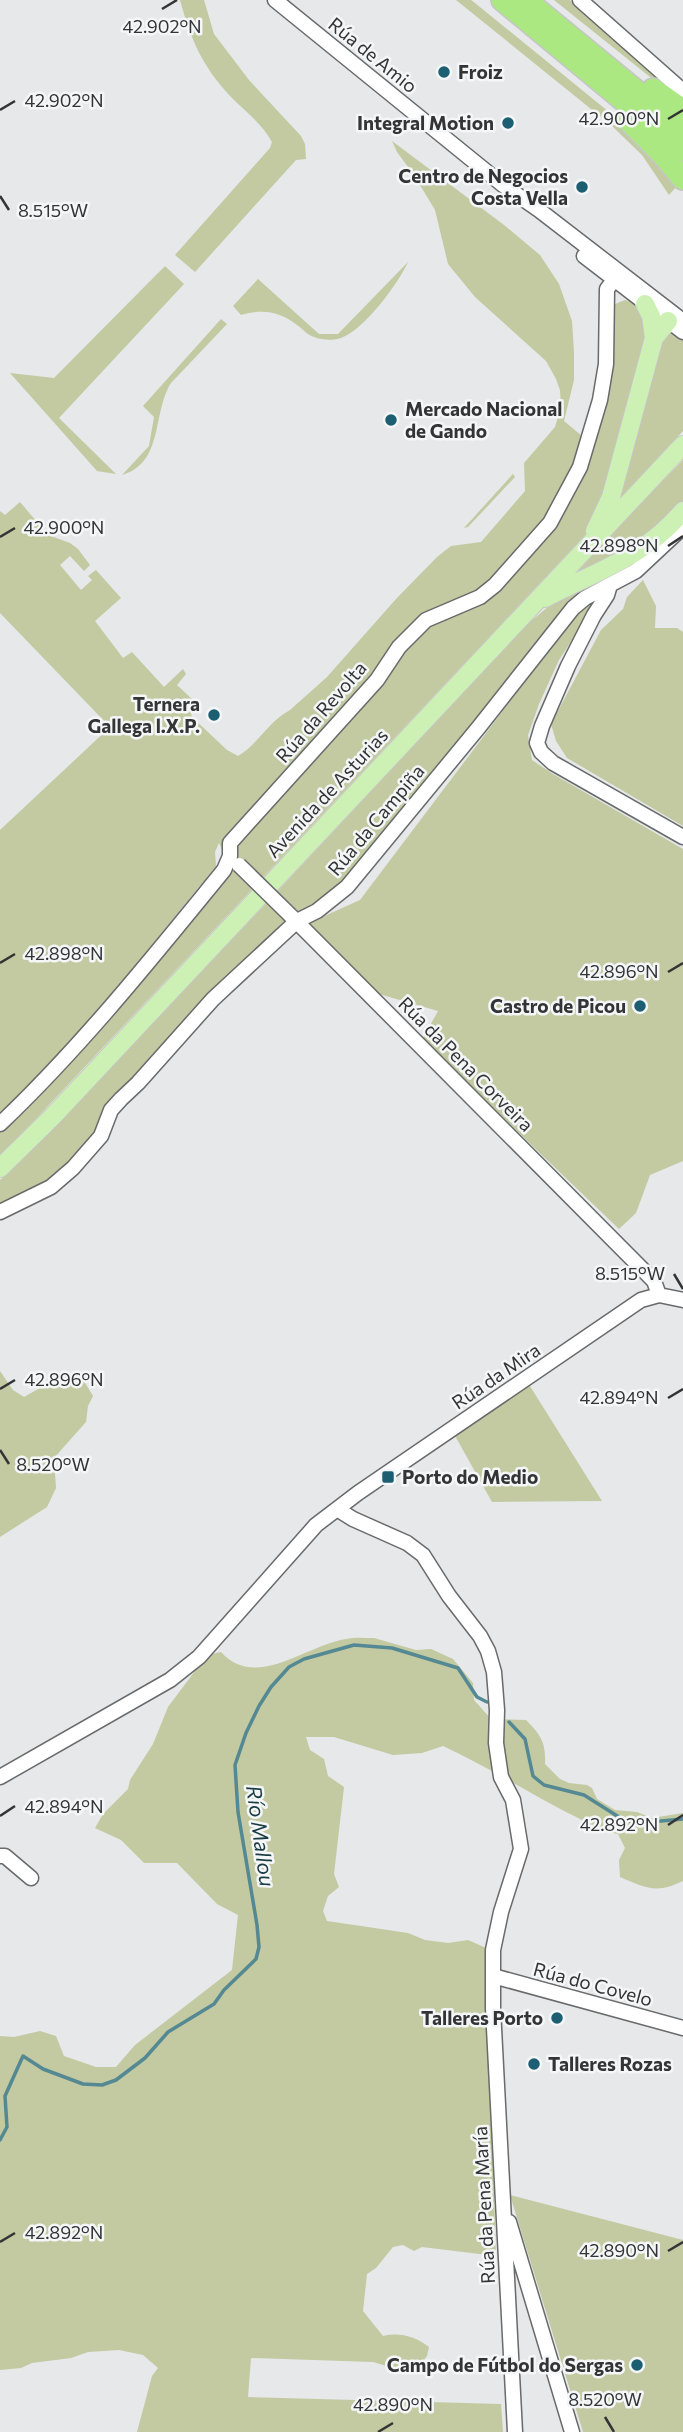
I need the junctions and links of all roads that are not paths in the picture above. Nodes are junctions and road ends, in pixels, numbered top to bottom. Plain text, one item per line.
1 (275, 0) edge
2 (483, 0) edge
3 (580, 0) edge
4 (514, 3) edge
5 (615, 84) junction
6 (683, 91) edge
7 (683, 110) edge
8 (683, 130) edge
9 (683, 150) edge
10 (683, 179) edge
11 (512, 192) junction
12 (583, 243) junction
13 (610, 294) junction
14 (644, 298) junction
15 (678, 322) edge
16 (683, 332) edge
17 (654, 338) junction
18 (683, 445) edge
19 (683, 512) edge
20 (683, 527) edge
21 (580, 555) junction
22 (610, 585) junction
23 (533, 605) junction
24 (683, 837) edge
25 (235, 861) junction
26 (293, 918) junction
27 (0, 1124) edge
28 (0, 1168) edge
29 (0, 1212) edge
30 (659, 1295) junction
31 (683, 1300) edge
32 (337, 1509) junction
33 (0, 1777) edge
34 (0, 1856) edge
35 (31, 1878) dead end
36 (493, 1976) junction
37 (683, 2028) edge
38 (503, 2215) junction
39 (515, 2432) edge
40 (572, 2432) edge

1 - 11 street, Rúa de Amio
2 - 4 highway
3 - 6 street
4 - 5 highway
5 - 7 highway
5 - 8 highway
5 - 9 highway
5 - 10 highway
11 - 12 street, Rúa de Amio
11 - 13 street, Rúa de Amio
12 - 13 street, Rúa de Amio
12 - 14 street, Rúa de Amio
13 - 14 street
13 - 14 street, Rúa de Amio
13 - 25 street, Rúa da Revolta
14 - 15 street, Rúa de Amio
14 - 17 main road
15 - 16 street, Rúa de Amio
15 - 17 main road
17 - 21 main road
18 - 21 main road, Avenida de Asturias
19 - 23 main road
20 - 22 street, Rúa da Campiña
21 - 23 main road, Avenida de Asturias
22 - 24 street
22 - 26 street, Rúa da Campiña
23 - 28 main road, Avenida de Asturias
25 - 26 street, Rúa da Pena Corveira, bridge
25 - 27 street, Rúa da Revolta
26 - 29 street, Rúa da Campiña
26 - 30 street, Rúa da Pena Corveira
30 - 31 street
30 - 32 street, Rúa da Mira
32 - 33 street, Rúa da Mira
32 - 36 street, Rúa da Pena María
34 - 35 street
36 - 37 street, Rúa do Covelo
36 - 38 street, Rúa da Pena María
38 - 39 street, Rúa da Pena María
38 - 40 street

